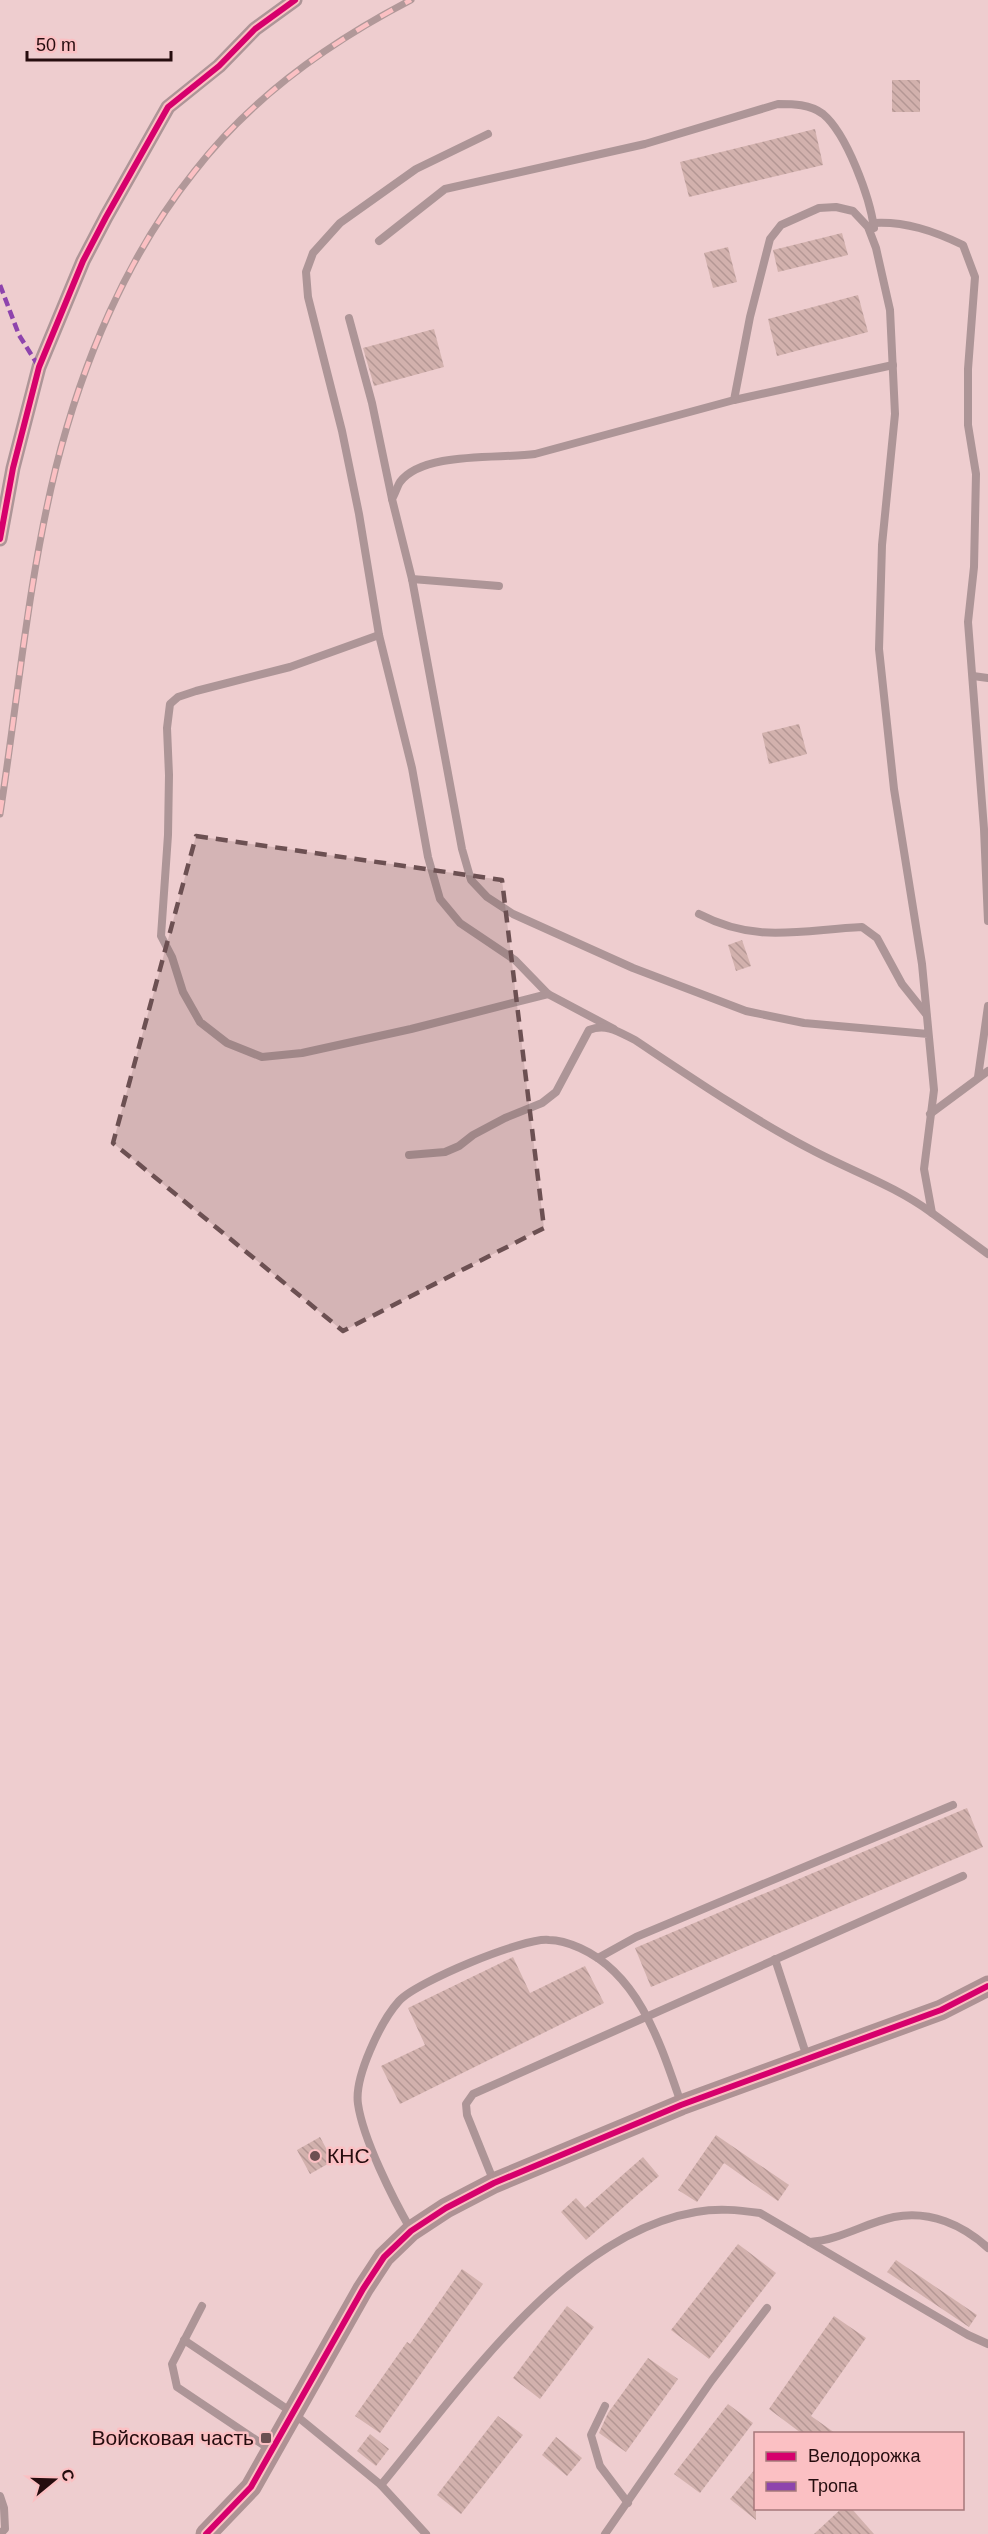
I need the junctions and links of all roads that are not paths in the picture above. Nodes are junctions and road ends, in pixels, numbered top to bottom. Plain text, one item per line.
1 (295, 0) edge
2 (488, 134) dead end
3 (873, 223) junction
4 (379, 241) dead end
5 (876, 248) junction
6 (350, 318) dead end
7 (893, 365) junction
8 (734, 400) junction
9 (392, 499) junction
10 (0, 539) edge
11 (412, 579) junction
12 (500, 586) dead end
13 (379, 635) junction
14 (973, 676) junction
15 (988, 678) edge
16 (699, 914) dead end
17 (988, 921) edge
18 (548, 994) junction
19 (988, 1006) edge
20 (927, 1015) junction
21 (614, 1029) junction
22 (928, 1034) junction
23 (988, 1071) edge
24 (978, 1077) junction
25 (930, 1114) junction
26 (409, 1155) dead end
27 (932, 1213) junction
28 (988, 1254) edge
29 (953, 1805) dead end
30 (963, 1876) dead end
31 (598, 1959) junction
32 (775, 1959) junction
33 (988, 1986) edge
34 (647, 2015) junction
35 (808, 2058) junction
36 (681, 2105) junction
37 (494, 2183) junction
38 (411, 2231) junction
39 (810, 2242) junction
40 (988, 2248) edge
41 (202, 2306) dead end
42 (767, 2308) dead end
43 (184, 2340) junction
44 (988, 2344) edge
45 (605, 2406) dead end
46 (293, 2413) junction
47 (272, 2450) junction
48 (381, 2485) junction
49 (0, 2496) edge
50 (628, 2504) junction
51 (0, 2534) edge
52 (206, 2534) edge
53 (426, 2534) edge
54 (605, 2534) edge

1 - 10 street
2 - 13 lane
3 - 4 lane
3 - 5 lane
3 - 14 lane
5 - 7 lane
5 - 8 lane
6 - 9 lane
7 - 8 lane
7 - 20 lane
8 - 9 lane
9 - 11 lane
11 - 12 lane
11 - 22 lane
13 - 18 lane
13 - 18 lane
14 - 15 lane
14 - 17 lane
16 - 20 lane
18 - 21 lane
19 - 24 lane
20 - 22 lane
21 - 26 lane
21 - 27 lane
22 - 25 lane
23 - 24 lane
24 - 25 lane
25 - 27 lane
27 - 28 lane
29 - 31 lane
30 - 32 lane
31 - 34 lane
31 - 38 lane
32 - 34 lane
32 - 35 lane
33 - 35 street
34 - 36 lane
34 - 37 lane
35 - 36 street
36 - 37 street
37 - 38 street
38 - 46 street
39 - 40 lane
39 - 44 lane
39 - 48 lane
41 - 43 lane
42 - 50 lane
43 - 46 lane
43 - 47 lane
45 - 50 lane
46 - 47 street
46 - 48 lane
47 - 52 street
48 - 53 lane
49 - 51 lane
50 - 54 lane

